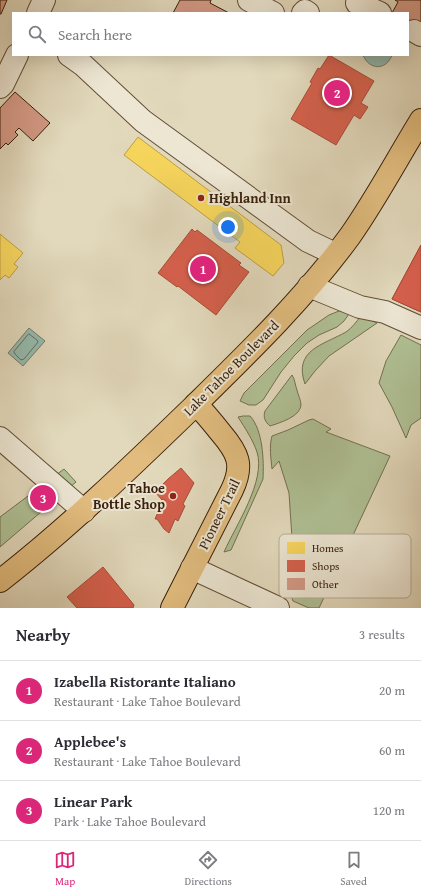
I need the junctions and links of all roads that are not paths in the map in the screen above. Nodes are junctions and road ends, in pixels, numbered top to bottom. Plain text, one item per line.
1 (44, 0) edge
2 (249, 0) edge
3 (353, 5) edge
4 (38, 12) edge
5 (272, 12) edge
6 (377, 12) edge
7 (17, 56) edge
8 (70, 56) edge
9 (0, 87) edge
10 (421, 120) edge
11 (415, 144) edge
12 (336, 254) junction
13 (310, 286) junction
14 (421, 328) edge
15 (196, 404) junction
16 (0, 438) edge
17 (84, 511) junction
18 (192, 568) junction
19 (0, 581) edge
20 (172, 608) edge
21 (278, 608) edge

1 - 4 street
2 - 5 street
3 - 6 street
7 - 9 street
8 - 12 street
10 - 11 main road, Lake Tahoe Boulevard
11 - 12 main road, Lake Tahoe Boulevard
12 - 13 main road, Lake Tahoe Boulevard
13 - 14 street
13 - 15 main road, Lake Tahoe Boulevard
15 - 17 main road, Lake Tahoe Boulevard
15 - 18 main road, Pioneer Trail
16 - 17 street
17 - 19 main road, Lake Tahoe Boulevard
18 - 20 main road, Pioneer Trail
18 - 21 street

